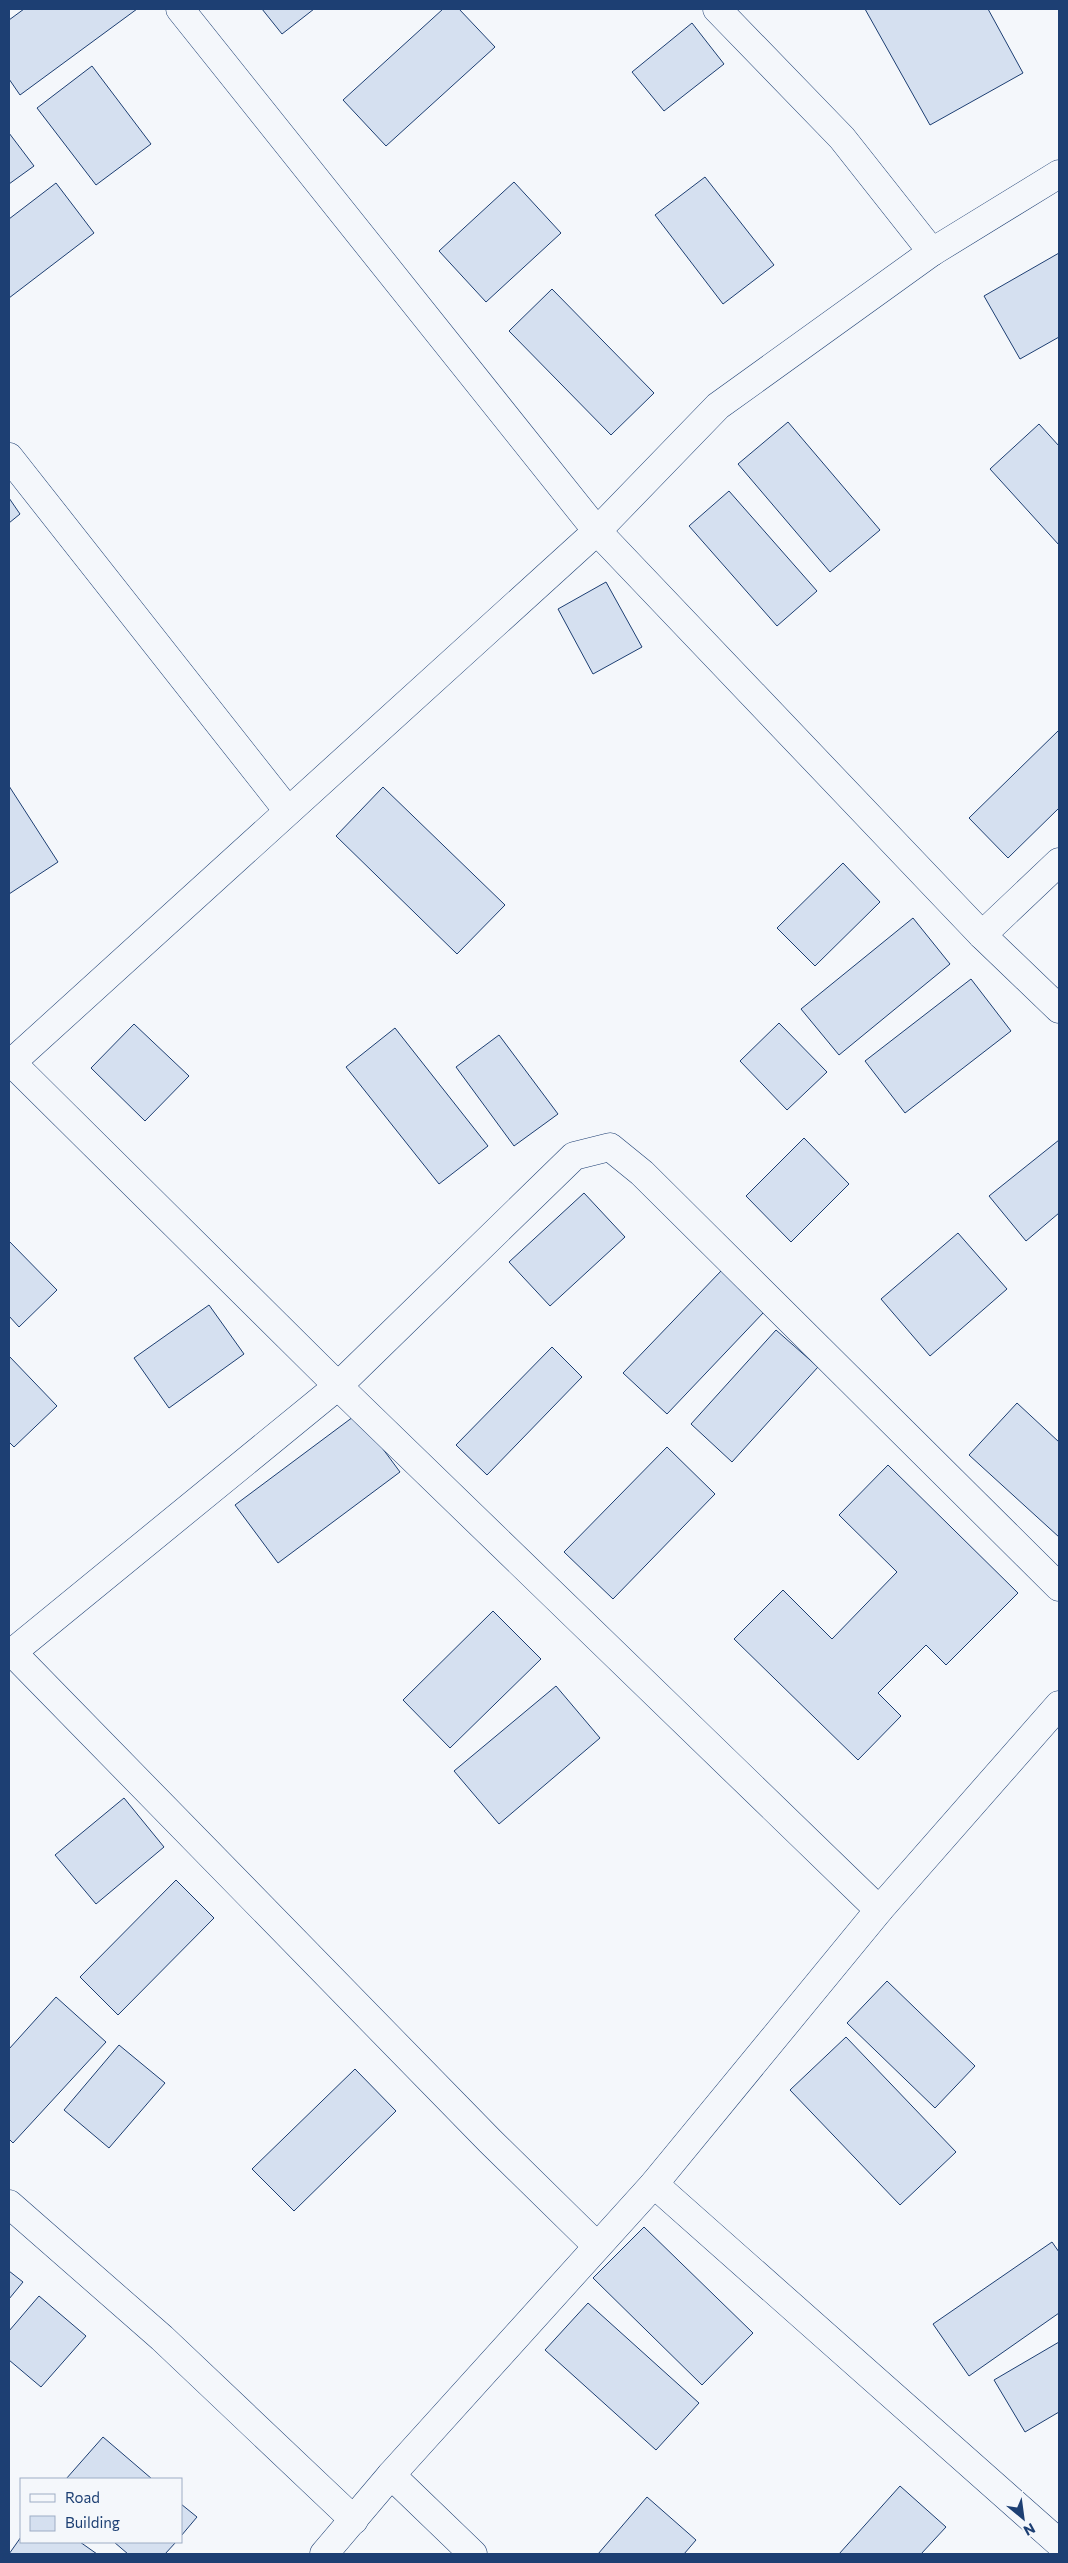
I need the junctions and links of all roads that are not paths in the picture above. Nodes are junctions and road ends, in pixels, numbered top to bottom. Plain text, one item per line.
1 (180, 9) edge
2 (717, 9) edge
3 (1059, 174) edge
4 (932, 252) junction
5 (9, 457) edge
6 (596, 531) junction
7 (288, 811) junction
8 (1059, 862) edge
9 (982, 935) junction
10 (1059, 1009) edge
11 (10, 1063) edge
12 (338, 1386) junction
13 (1059, 1587) edge
14 (11, 1654) edge
15 (1059, 1705) edge
16 (879, 1910) junction
17 (654, 2184) junction
18 (9, 2204) edge
19 (596, 2245) junction
20 (392, 2475) junction
21 (354, 2520) junction
22 (1059, 2543) edge
23 (324, 2554) edge
24 (473, 2554) edge

1 - 6 street
2 - 4 street
3 - 4 street
4 - 6 street
5 - 7 street
6 - 7 street
6 - 9 street
7 - 11 street
8 - 9 street
9 - 10 street
11 - 12 street
12 - 13 street
12 - 14 street
12 - 16 street
14 - 19 street
15 - 16 street
16 - 17 street
17 - 19 street
17 - 22 street
18 - 21 street
19 - 20 street
20 - 21 street
20 - 24 street
21 - 23 street

